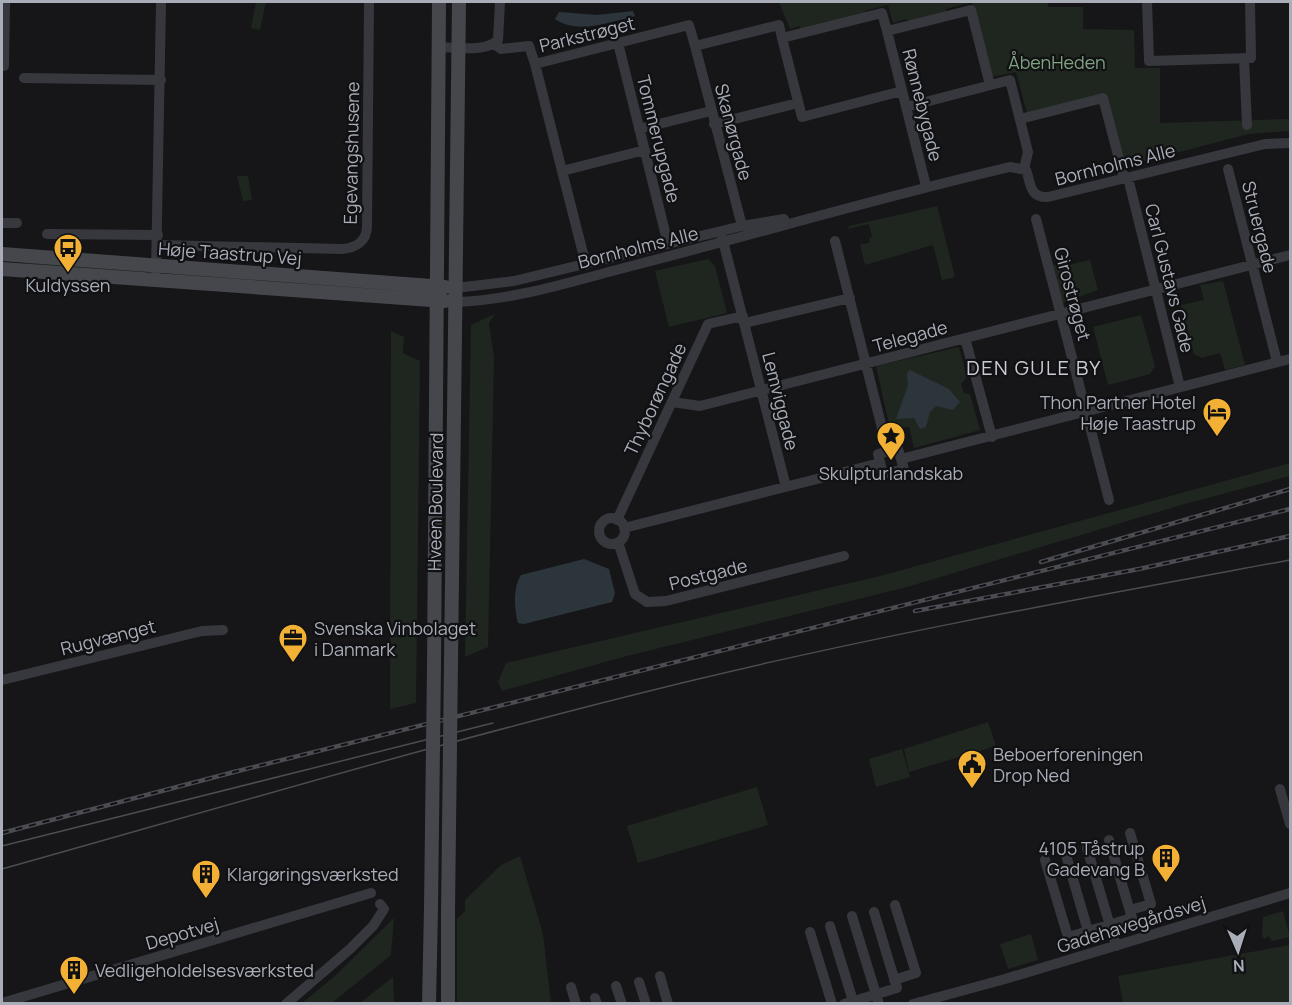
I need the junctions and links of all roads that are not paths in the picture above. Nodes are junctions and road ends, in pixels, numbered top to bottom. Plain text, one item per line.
1 (5, 2) edge
2 (161, 2) edge
3 (369, 2) edge
4 (439, 2) edge
5 (459, 2) edge
6 (500, 2) edge
7 (1147, 2) edge
8 (1250, 2) edge
9 (887, 31) junction
10 (782, 38) junction
11 (618, 43) junction
12 (494, 44) junction
13 (695, 46) junction
14 (439, 47) junction
15 (459, 48) junction
16 (1245, 58) junction
17 (535, 64) junction
18 (2, 66) edge
19 (24, 78) dead end
20 (161, 80) junction
21 (990, 86) junction
22 (902, 91) junction
23 (798, 103) junction
24 (906, 107) junction
25 (711, 111) junction
26 (1020, 119) junction
27 (714, 124) junction
28 (1247, 125) dead end
29 (639, 129) junction
30 (1290, 143) edge
31 (645, 150) junction
32 (1023, 169) junction
33 (1228, 169) dead end
34 (562, 171) junction
35 (1126, 178) junction
36 (926, 186) junction
37 (826, 212) junction
38 (1036, 219) dead end
39 (2, 223) edge
40 (17, 223) dead end
41 (742, 226) junction
42 (46, 234) dead end
43 (722, 237) junction
44 (158, 240) junction
45 (835, 240) dead end
46 (669, 244) junction
47 (2, 254) edge
48 (1290, 255) edge
49 (586, 265) junction
50 (1252, 265) junction
51 (2, 269) edge
52 (156, 272) junction
53 (436, 286) junction
54 (1156, 289) junction
55 (456, 295) junction
56 (850, 298) junction
57 (436, 301) junction
58 (1061, 313) junction
59 (744, 320) junction
60 (965, 338) junction
61 (1290, 358) edge
62 (1277, 362) junction
63 (866, 364) junction
64 (1180, 387) junction
65 (762, 390) junction
66 (672, 402) junction
67 (1087, 412) junction
68 (992, 437) junction
69 (888, 452) junction
70 (901, 459) junction
71 (880, 463) junction
72 (786, 487) junction
73 (1109, 500) dead end
74 (621, 524) junction
75 (618, 542) junction
76 (844, 556) dead end
77 (223, 630) dead end
78 (2, 680) edge
79 (1280, 789) dead end
80 (1290, 824) edge
81 (1130, 834) dead end
82 (1109, 840) dead end
83 (1087, 848) dead end
84 (1066, 855) dead end
85 (1045, 860) dead end
86 (371, 893) dead end
87 (1290, 893) edge
88 (380, 904) dead end
89 (895, 905) dead end
90 (1130, 910) junction
91 (874, 912) dead end
92 (852, 916) dead end
93 (1110, 925) junction
94 (830, 926) dead end
95 (1089, 931) junction
96 (810, 932) dead end
97 (1116, 946) junction
98 (660, 976) dead end
99 (894, 980) junction
100 (639, 982) dead end
101 (982, 985) junction
102 (616, 986) dead end
103 (571, 987) dead end
104 (877, 999) edge
105 (848, 1002) edge
106 (2, 1003) edge
107 (286, 1004) edge
108 (429, 1004) edge
109 (448, 1004) edge
110 (576, 1004) edge
111 (622, 1004) edge
112 (646, 1004) edge
113 (668, 1004) edge
114 (832, 1004) edge
115 (913, 1004) edge
116 (936, 1004) edge

1 - 18 street
2 - 20 street
3 - 44 street, Egevangshusene
4 - 14 street, Hveen Boulevard
5 - 15 street, Hveen Boulevard
6 - 12 street
7 - 16 street
8 - 16 street
9 - 10 street
9 - 21 street
9 - 22 street, Rønnebygade
10 - 13 street
10 - 23 street
11 - 13 street, Parkstrøget
11 - 17 street, Parkstrøget
11 - 29 street, Tommerupgade
12 - 15 street
12 - 17 street, Parkstrøget
13 - 25 street, Skanørgade
14 - 15 street
14 - 53 street, Hveen Boulevard
15 - 55 street, Hveen Boulevard
16 - 28 street
17 - 34 street
19 - 20 street
20 - 44 street
21 - 24 street
21 - 26 street
22 - 23 street
22 - 24 street, Rønnebygade
23 - 27 street
24 - 36 street, Rønnebygade
25 - 27 street, Skanørgade
25 - 29 street
26 - 32 street
26 - 35 street
27 - 41 street, Skanørgade
29 - 31 street, Tommerupgade
30 - 35 street, Bornholms Alle
31 - 34 street
31 - 46 street, Tommerupgade
32 - 35 street, Bornholms Alle
32 - 36 street, Bornholms Alle
33 - 50 street, Struergade
34 - 49 street
35 - 54 street, Carl Gustavs Gade
36 - 37 street, Bornholms Alle
37 - 41 street, Bornholms Alle
37 - 43 street, Bornholms Alle
38 - 58 street, Girostrøget
39 - 40 street
41 - 43 street, Bornholms Alle
42 - 44 street, Egevangshusene
43 - 46 street, Bornholms Alle
43 - 55 street, Bornholms Alle
43 - 59 street, Lemviggade
44 - 52 street
45 - 56 street
46 - 49 street, Bornholms Alle
47 - 52 street, Høje Taastrup Vej
48 - 50 street, Telegade
49 - 55 street, Bornholms Alle
50 - 54 street, Telegade
50 - 62 street, Struergade
51 - 52 street, Høje Taastrup Vej
52 - 53 street, Høje Taastrup Vej
52 - 57 street, Høje Taastrup Vej
53 - 55 street, Høje Taastrup Vej
53 - 57 street, Hveen Boulevard
54 - 58 street, Telegade
54 - 64 street, Carl Gustavs Gade
55 - 57 street, Høje Taastrup Vej
55 - 109 street, Hveen Boulevard, bridge
56 - 59 street
56 - 63 street
57 - 108 street, Hveen Boulevard, bridge
58 - 60 street, Telegade
58 - 67 street, Girostrøget
59 - 65 street, Lemviggade
59 - 66 street, Thyborøngade
60 - 63 street, Telegade
60 - 68 street
61 - 62 street
62 - 64 street
63 - 65 street, Telegade
63 - 69 street
64 - 67 street
65 - 66 street, Telegade
65 - 72 street, Lemviggade
66 - 74 street, Thyborøngade
67 - 68 street
67 - 73 street, Girostrøget
68 - 70 street
69 - 70 street
69 - 71 street
70 - 71 street
71 - 72 street
72 - 74 street
74 - 75 street
74 - 75 street
75 - 76 street, Postgade
77 - 78 street, Rugvænget
79 - 80 street
81 - 90 street
82 - 90 street
83 - 93 street
84 - 95 street
85 - 95 street
86 - 106 street, Depotvej
87 - 97 street, Gadehavegårdsvej
88 - 107 street
89 - 99 street
90 - 93 street
91 - 99 street
92 - 104 street
93 - 95 street
93 - 97 street
94 - 105 street
96 - 114 street
97 - 101 street, Gadehavegårdsvej
98 - 113 street
99 - 104 street
100 - 112 street
101 - 115 street, Gadehavegårdsvej
101 - 116 street, Gadehavegårdsvej
102 - 111 street
103 - 110 street
104 - 105 street

